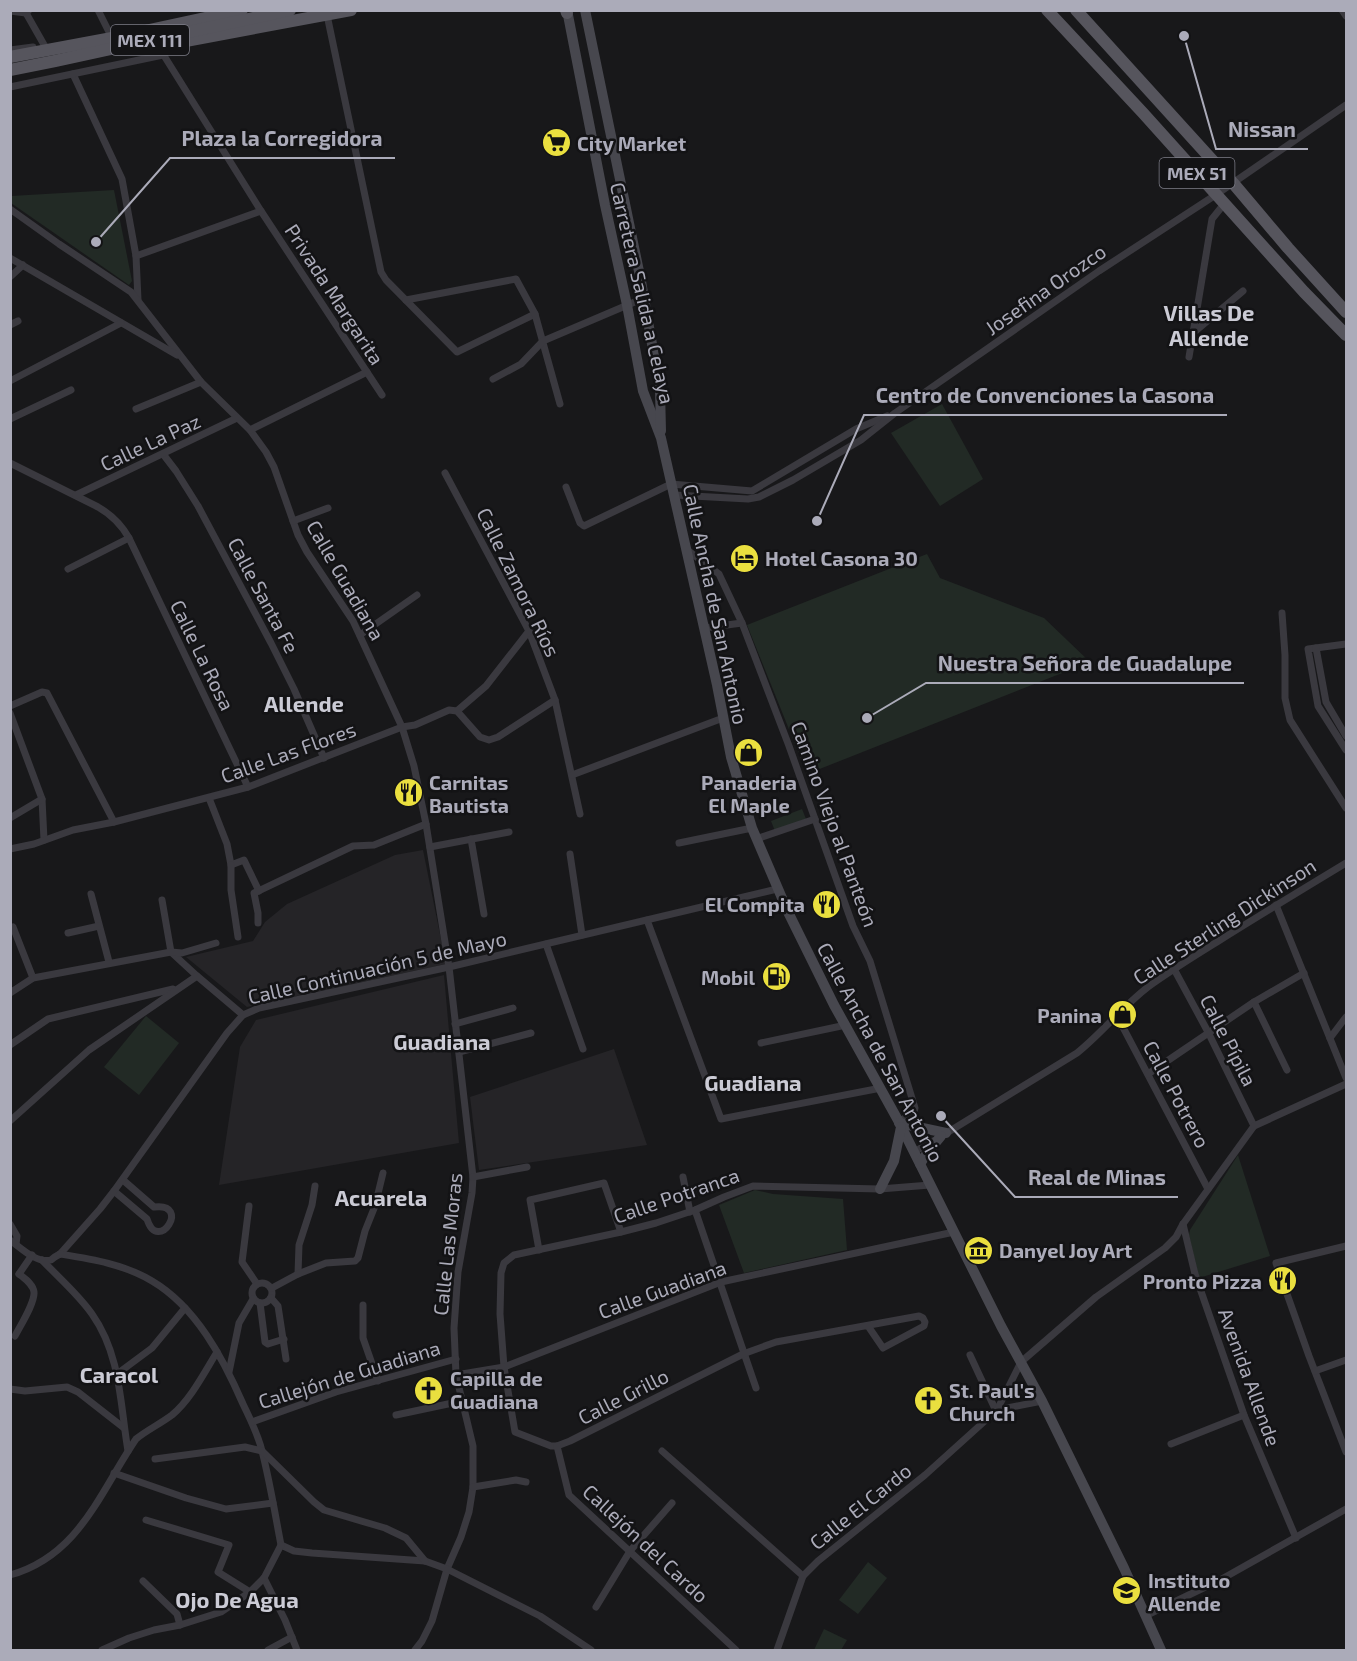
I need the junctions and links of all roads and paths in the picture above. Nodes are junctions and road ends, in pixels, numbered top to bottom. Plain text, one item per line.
1 (98, 10) edge
2 (214, 10) edge
3 (242, 10) edge
4 (290, 10) edge
5 (351, 10) edge
6 (585, 10) edge
7 (1047, 10) edge
8 (1076, 10) edge
9 (1342, 10) edge
10 (10, 11) edge
11 (566, 11) edge
12 (28, 12) edge
13 (198, 12) edge
14 (327, 15) junction
15 (1347, 16) edge
16 (118, 40) junction
17 (46, 47) junction
18 (10, 50) edge
19 (160, 50) junction
20 (10, 57) edge
21 (10, 70) edge
22 (73, 74) junction
23 (10, 87) edge
24 (1347, 105) edge
25 (1233, 183) junction
26 (1220, 199) junction
27 (10, 209) edge
28 (261, 211) junction
29 (628, 222) junction
30 (610, 227) junction
31 (136, 256) junction
32 (10, 258) edge
33 (23, 265) junction
34 (10, 277) edge
35 (1243, 291) dead end
36 (644, 298) junction
37 (138, 300) junction
38 (406, 300) junction
39 (627, 305) junction
40 (1347, 312) edge
41 (535, 314) junction
42 (121, 323) junction
43 (1193, 333) junction
44 (1347, 335) edge
45 (543, 341) junction
46 (1189, 357) dead end
47 (182, 358) junction
48 (367, 372) junction
49 (493, 379) dead end
50 (10, 381) edge
51 (201, 382) junction
52 (71, 390) dead end
53 (382, 394) dead end
54 (560, 404) dead end
55 (136, 409) dead end
56 (895, 413) junction
57 (237, 418) junction
58 (10, 419) edge
59 (250, 430) junction
60 (661, 438) junction
61 (163, 454) junction
62 (10, 463) edge
63 (445, 473) dead end
64 (566, 487) dead end
65 (673, 490) junction
66 (76, 495) junction
67 (328, 508) dead end
68 (293, 521) junction
69 (129, 538) junction
70 (686, 549) junction
71 (68, 569) dead end
72 (417, 595) dead end
73 (1282, 613) dead end
74 (741, 623) junction
75 (704, 628) junction
76 (529, 631) junction
77 (360, 635) junction
78 (1347, 644) edge
79 (1316, 648) junction
80 (555, 700) junction
81 (1326, 702) junction
82 (10, 706) edge
83 (1318, 706) junction
84 (457, 711) junction
85 (10, 713) edge
86 (723, 718) junction
87 (402, 727) junction
88 (1347, 736) edge
89 (1347, 750) edge
90 (324, 758) junction
91 (572, 775) junction
92 (248, 787) junction
93 (209, 798) junction
94 (42, 799) junction
95 (1347, 808) edge
96 (580, 814) dead end
97 (10, 818) edge
98 (815, 819) junction
99 (114, 822) junction
100 (426, 824) junction
101 (752, 828) junction
102 (508, 832) dead end
103 (471, 839) junction
104 (756, 839) junction
105 (44, 840) junction
106 (679, 843) dead end
107 (430, 847) junction
108 (10, 849) edge
109 (570, 854) dead end
110 (1347, 863) edge
111 (231, 865) junction
112 (777, 889) junction
113 (256, 892) junction
114 (91, 894) dead end
115 (162, 900) dead end
116 (1276, 905) junction
117 (484, 914) dead end
118 (647, 920) junction
119 (258, 923) dead end
120 (99, 926) junction
121 (12, 928) edge
122 (68, 933) dead end
123 (582, 935) junction
124 (238, 937) dead end
125 (216, 943) dead end
126 (546, 944) junction
127 (171, 952) junction
128 (109, 962) junction
129 (449, 967) junction
130 (1174, 969) junction
131 (1304, 973) junction
132 (197, 976) junction
133 (33, 978) junction
134 (177, 988) junction
135 (10, 993) edge
136 (1254, 1002) junction
137 (513, 1008) dead end
138 (1116, 1014) junction
139 (243, 1015) junction
140 (1347, 1017) edge
141 (455, 1024) junction
142 (846, 1025) junction
143 (1208, 1032) junction
144 (531, 1033) dead end
145 (1330, 1038) junction
146 (761, 1043) dead end
147 (10, 1045) edge
148 (583, 1049) dead end
149 (459, 1052) junction
150 (1287, 1070) dead end
151 (1148, 1074) junction
152 (1347, 1078) edge
153 (1347, 1084) edge
154 (881, 1088) junction
155 (10, 1122) edge
156 (900, 1124) junction
157 (1254, 1126) junction
158 (943, 1135) junction
159 (914, 1152) junction
160 (920, 1164) junction
161 (527, 1167) dead end
162 (383, 1173) dead end
163 (473, 1177) junction
164 (683, 1178) dead end
165 (123, 1180) junction
166 (930, 1185) junction
167 (315, 1186) dead end
168 (880, 1189) junction
169 (1208, 1189) junction
170 (114, 1191) junction
171 (249, 1206) dead end
172 (692, 1211) junction
173 (10, 1224) edge
174 (1183, 1224) junction
175 (621, 1232) junction
176 (954, 1232) junction
177 (13, 1242) edge
178 (1347, 1246) edge
179 (539, 1250) junction
180 (60, 1254) junction
181 (32, 1255) junction
182 (42, 1260) junction
183 (19, 1274) junction
184 (298, 1274) junction
185 (10, 1275) edge
186 (721, 1282) junction
187 (257, 1284) junction
188 (272, 1288) junction
189 (271, 1298) junction
190 (257, 1301) junction
191 (363, 1305) dead end
192 (185, 1308) junction
193 (868, 1326) junction
194 (15, 1336) dead end
195 (284, 1339) junction
196 (217, 1352) junction
197 (743, 1354) junction
198 (970, 1355) dead end
199 (286, 1359) dead end
200 (456, 1359) junction
201 (1347, 1360) edge
202 (1021, 1362) junction
203 (504, 1367) junction
204 (1315, 1371) junction
205 (229, 1372) junction
206 (117, 1374) junction
207 (456, 1375) junction
208 (378, 1381) junction
209 (756, 1388) dead end
210 (10, 1389) edge
211 (462, 1401) junction
212 (1042, 1401) junction
213 (996, 1410) junction
214 (1244, 1414) junction
215 (396, 1415) dead end
216 (252, 1422) junction
217 (124, 1428) junction
218 (1171, 1444) dead end
219 (557, 1446) junction
220 (128, 1451) junction
221 (262, 1451) junction
222 (662, 1451) dead end
223 (1347, 1452) edge
224 (155, 1459) dead end
225 (114, 1473) junction
226 (526, 1482) dead end
227 (473, 1487) junction
228 (273, 1503) junction
229 (672, 1503) dead end
230 (1347, 1509) edge
231 (146, 1520) dead end
232 (1296, 1538) junction
233 (281, 1545) junction
234 (630, 1551) junction
235 (425, 1561) junction
236 (447, 1569) junction
237 (10, 1575) edge
238 (803, 1576) junction
239 (264, 1578) junction
240 (143, 1581) dead end
241 (250, 1592) junction
242 (596, 1607) dead end
243 (1145, 1616) junction
244 (180, 1625) junction
245 (292, 1637) junction
246 (102, 1650) edge
247 (268, 1650) edge
248 (297, 1650) edge
249 (415, 1650) edge
250 (591, 1650) edge
251 (736, 1650) edge
252 (777, 1650) edge
253 (1161, 1650) edge

1 - 16 street
2 - 13 main road
3 - 16 main road, MEX 111
4 - 16 main road, MEX 111
5 - 14 main road
6 - 29 main road, Carretera Salida a Celaya
7 - 26 main road, MEX 51
8 - 25 main road, MEX 51
9 - 15 street
10 - 12 street
11 - 30 main road, Carretera Salida a Celaya
12 - 17 street
13 - 16 main road
14 - 19 main road
14 - 38 street
16 - 17 main road, MEX 111
16 - 19 main road
16 - 21 main road, MEX 111
17 - 18 street
17 - 20 main road, MEX 111
19 - 22 street
19 - 28 street, Privada Margarita
22 - 23 street
22 - 31 street
24 - 25 street, Josefina Orozco
25 - 26 street, Josefina Orozco
25 - 40 main road, MEX 51
26 - 43 street
26 - 44 main road, MEX 51
26 - 56 street, Josefina Orozco
27 - 37 street
28 - 31 street
28 - 48 street, Privada Margarita
29 - 30 main road
29 - 36 main road, Carretera Salida a Celaya
30 - 39 main road, Carretera Salida a Celaya
31 - 37 street
32 - 33 street
33 - 34 street
33 - 42 street
35 - 43 street
36 - 39 street
36 - 60 main road, Carretera Salida a Celaya
37 - 47 street, Calle Guadiana
38 - 41 street
38 - 41 street
39 - 45 street
39 - 60 main road, Carretera Salida a Celaya
41 - 45 street
42 - 47 street
42 - 50 street
43 - 46 street
45 - 49 street
45 - 54 street
47 - 51 street, Calle Guadiana
48 - 53 street, Privada Margarita
48 - 59 street
51 - 55 street
51 - 57 street, Calle Guadiana
52 - 58 street
56 - 65 street, Josefina Orozco
56 - 65 street, Josefina Orozco
57 - 59 street, Calle Guadiana
57 - 61 street, Calle La Paz
59 - 68 street, Calle Guadiana
60 - 65 main road, Calle Ancha de San Antonio
61 - 66 street, Calle La Paz
61 - 90 street, Calle Santa Fe
62 - 66 street, Calle La Rosa
63 - 76 street, Calle Zamora Ríos
64 - 65 street
65 - 70 main road, Calle Ancha de San Antonio
66 - 69 street, Calle La Rosa
67 - 68 street
68 - 77 street, Calle Guadiana
69 - 71 street
69 - 92 street, Calle La Rosa
70 - 74 street, Camino Viejo al Panteón
70 - 75 main road, Calle Ancha de San Antonio
72 - 77 street
73 - 95 street
74 - 75 street
74 - 98 street, Camino Viejo al Panteón
75 - 86 main road, Calle Ancha de San Antonio
76 - 80 street, Calle Zamora Ríos
76 - 84 street
77 - 87 street, Calle Guadiana
78 - 79 street
79 - 81 street
79 - 83 street
80 - 84 street
80 - 91 street, Calle Zamora Ríos
81 - 83 street
81 - 88 street
82 - 99 street
83 - 89 street
84 - 87 street, Calle Las Flores
85 - 94 street
86 - 91 street
86 - 101 main road, Calle Ancha de San Antonio
87 - 90 street, Calle Las Flores
87 - 100 street, Calle Guadiana
90 - 92 street, Calle Las Flores
91 - 96 street, Calle Zamora Ríos
92 - 93 street, Calle Las Flores
93 - 99 street, Calle Las Flores
93 - 111 street
94 - 97 street
94 - 105 street
98 - 104 street
98 - 156 street, Camino Viejo al Panteón
99 - 105 street, Calle Las Flores
100 - 107 street, Calle Guadiana
100 - 113 street
101 - 104 main road, Calle Ancha de San Antonio
101 - 106 street
102 - 103 street
103 - 107 street
103 - 117 street
104 - 112 main road, Calle Ancha de San Antonio
105 - 108 street, Calle Las Flores
107 - 129 street, Calle Las Moras
109 - 123 street
110 - 116 street, Calle Sterling Dickinson
111 - 113 street
111 - 124 street
112 - 118 street, Calle Continuación 5 de Mayo
112 - 142 main road, Calle Ancha de San Antonio
113 - 119 street
114 - 120 street
115 - 127 street
116 - 130 street, Calle Sterling Dickinson
116 - 131 street
118 - 123 street, Calle Continuación 5 de Mayo
118 - 154 street
120 - 122 street
120 - 128 street
121 - 133 street
123 - 126 street, Calle Continuación 5 de Mayo
125 - 127 street
126 - 129 street, Calle Continuación 5 de Mayo
126 - 148 street
127 - 128 street
127 - 132 street
128 - 133 street
129 - 139 street, Calle Continuación 5 de Mayo
129 - 141 street, Calle Las Moras
130 - 138 street, Calle Sterling Dickinson
130 - 143 street, Calle Pípila
131 - 136 street
131 - 145 street
132 - 134 street
132 - 139 street
133 - 135 street
134 - 147 street
134 - 155 street
136 - 143 street
136 - 150 street
137 - 141 street
138 - 151 street, Calle Potrero
138 - 158 street, Calle Sterling Dickinson
139 - 165 street, Calle Continuación 5 de Mayo
140 - 145 street
141 - 149 street, Calle Las Moras
142 - 146 street
142 - 154 main road, Calle Ancha de San Antonio
143 - 151 street
143 - 157 street, Calle Pípila
144 - 149 street
145 - 152 street
149 - 163 street, Calle Las Moras
151 - 169 street, Calle Potrero
153 - 157 street
154 - 156 main road, Calle Ancha de San Antonio
156 - 158 main road
156 - 159 main road, Calle Ancha de San Antonio
156 - 168 main road
157 - 169 street
158 - 159 street, Calle Sterling Dickinson
158 - 160 main road
159 - 160 main road, Calle Ancha de San Antonio
160 - 166 main road, Calle Ancha de San Antonio
161 - 163 street
162 - 184 street
163 - 200 street, Calle Las Moras
164 - 172 street
165 - 170 street, Calle Continuación 5 de Mayo
165 - 170 street
166 - 168 street, Calle Potranca
166 - 176 main road, Calle Ancha de San Antonio
167 - 184 street
168 - 172 street, Calle Potranca
169 - 174 street
170 - 180 street, Calle Continuación 5 de Mayo
171 - 187 street
172 - 175 street, Calle Potranca
172 - 186 street
173 - 177 street
174 - 202 street
174 - 214 street, Avenida Allende
175 - 179 street, Calle Potranca
175 - 179 street
176 - 186 street, Calle Guadiana
176 - 202 main road, Calle Ancha de San Antonio
177 - 181 street
178 - 204 street
179 - 203 street, Calle Potranca
180 - 182 street
180 - 192 street
181 - 182 street
181 - 183 street
182 - 206 street
183 - 185 street
183 - 194 street
184 - 188 street
186 - 197 street
186 - 203 street, Calle Guadiana
187 - 188 street
187 - 190 street
188 - 189 street
189 - 190 street
189 - 195 street
190 - 195 street
190 - 205 street
191 - 208 street
192 - 196 street
192 - 206 street
193 - 193 street, Calle Grillo
193 - 197 street, Calle Grillo
195 - 199 street
196 - 205 street
196 - 220 street
197 - 209 street
197 - 219 street, Calle Grillo
198 - 213 street
200 - 207 street, Calle Las Moras
200 - 208 street, Callejón de Guadiana
201 - 204 street
202 - 212 main road, Calle Ancha de San Antonio
202 - 213 street, Calle El Cardo
203 - 207 street, Calle Guadiana
203 - 219 street
204 - 223 street
205 - 216 street
206 - 217 street
207 - 211 street, Calle Las Moras
208 - 216 street, Callejón de Guadiana
210 - 217 street
211 - 215 street
211 - 227 street, Calle Las Moras
212 - 213 street
212 - 243 main road, Calle Ancha de San Antonio
213 - 238 street, Calle El Cardo
214 - 218 street
214 - 232 street, Avenida Allende
216 - 221 street
217 - 220 street
219 - 234 street, Callejón del Cardo
220 - 225 street
221 - 224 street
221 - 228 street
221 - 235 street
222 - 238 street
225 - 228 street
225 - 237 street
226 - 227 street
227 - 236 street, Calle Las Moras
228 - 233 street
229 - 234 street
230 - 232 street
231 - 241 street
232 - 243 street
233 - 235 street
233 - 239 street
234 - 242 street
234 - 251 street, Callejón del Cardo
235 - 236 street
236 - 249 street, Calle Las Moras
236 - 250 street
238 - 252 street, Calle El Cardo
239 - 241 street
239 - 245 street
240 - 244 street
241 - 244 street
243 - 253 main road, Calle Ancha de San Antonio
244 - 246 street
245 - 247 street
245 - 248 street

